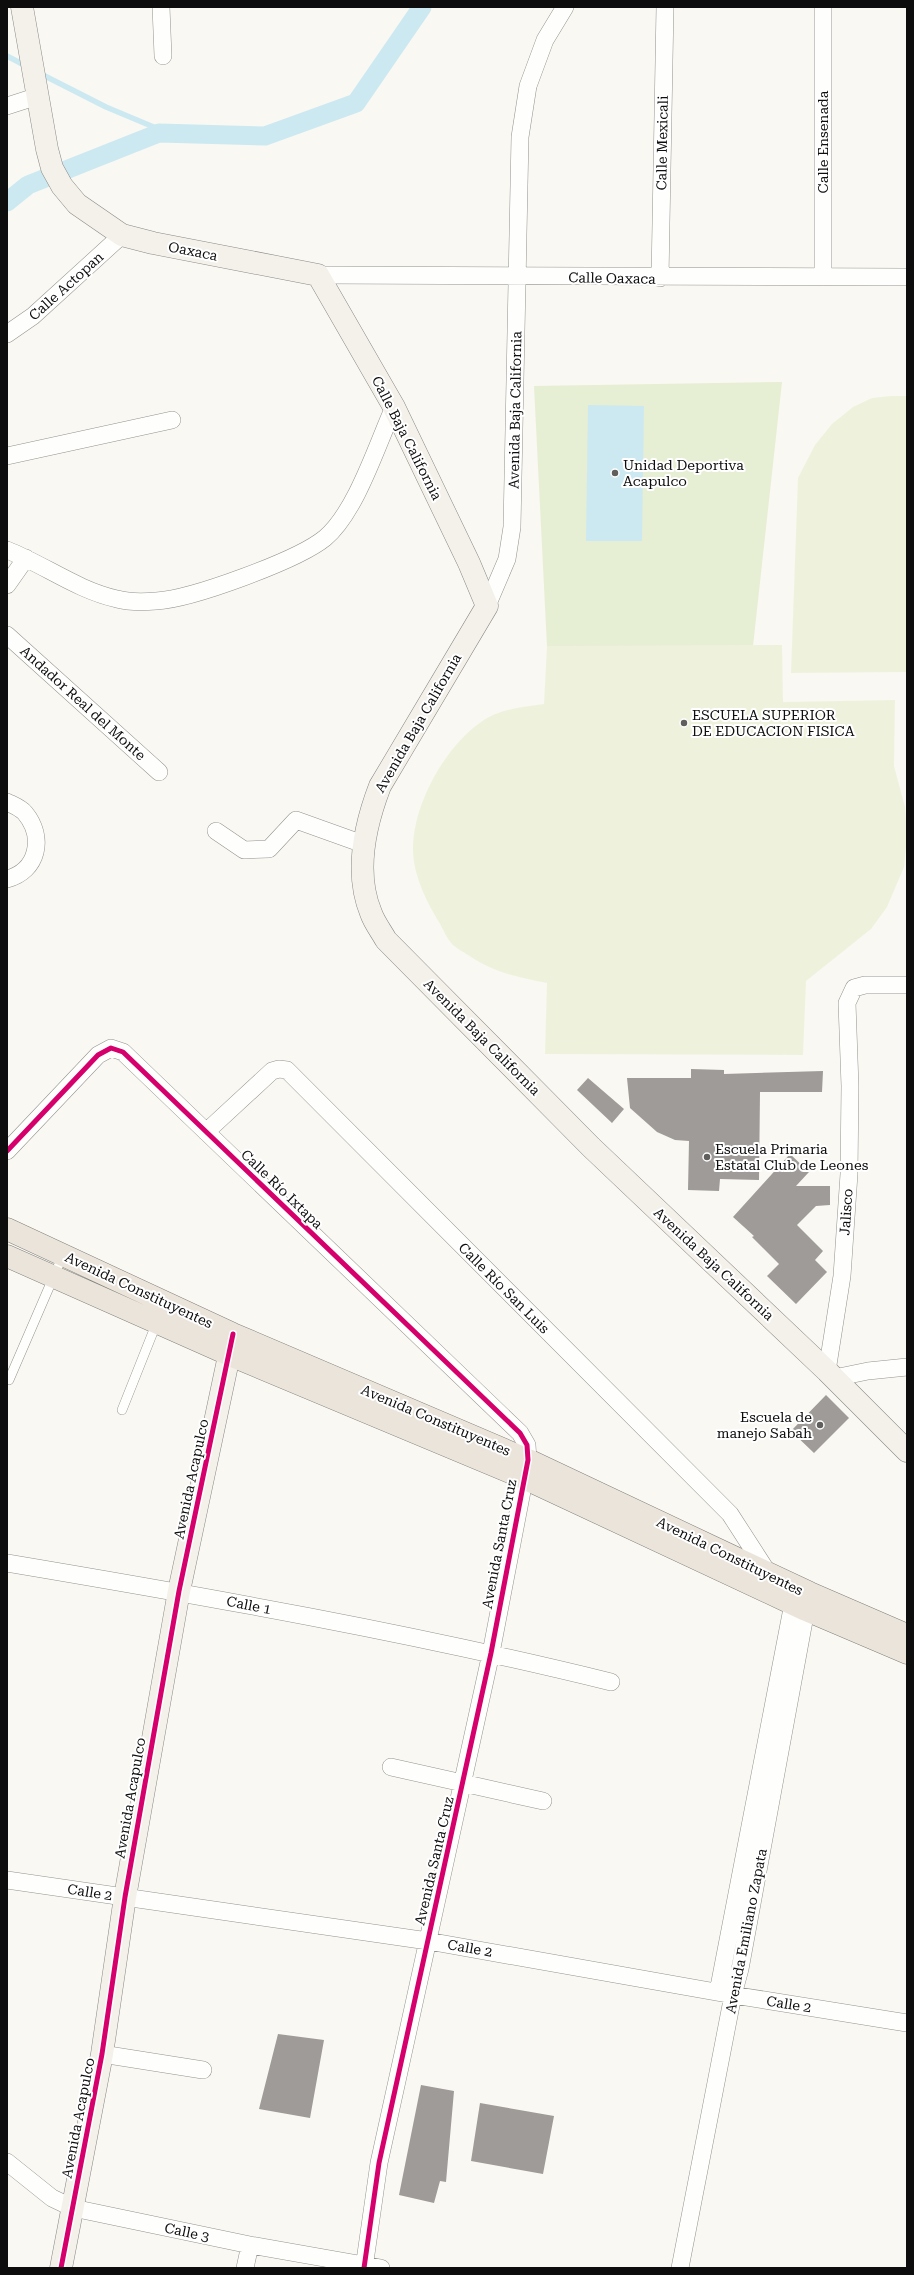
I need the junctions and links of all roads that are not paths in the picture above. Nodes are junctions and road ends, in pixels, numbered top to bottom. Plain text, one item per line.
1 (161, 7) edge
2 (565, 7) edge
3 (665, 7) edge
4 (823, 7) edge
5 (22, 8) edge
6 (163, 56) dead end
7 (37, 90) junction
8 (7, 106) edge
9 (122, 235) junction
10 (318, 275) junction
11 (518, 277) junction
12 (823, 277) junction
13 (660, 278) junction
14 (907, 278) edge
15 (7, 334) edge
16 (394, 408) junction
17 (172, 420) dead end
18 (7, 456) edge
19 (7, 550) edge
20 (26, 558) junction
21 (7, 585) edge
22 (487, 606) junction
23 (7, 635) edge
24 (159, 772) dead end
25 (7, 802) edge
26 (216, 832) dead end
27 (363, 844) junction
28 (7, 879) edge
29 (907, 985) edge
30 (206, 1132) junction
31 (7, 1151) edge
32 (7, 1229) edge
33 (63, 1255) junction
34 (7, 1256) edge
35 (54, 1276) junction
36 (161, 1312) junction
37 (232, 1344) junction
38 (907, 1367) edge
39 (831, 1375) junction
40 (7, 1379) edge
41 (122, 1410) dead end
42 (907, 1451) edge
43 (526, 1469) junction
44 (7, 1563) edge
45 (769, 1574) junction
46 (179, 1591) junction
47 (795, 1598) junction
48 (907, 1635) edge
49 (491, 1653) junction
50 (907, 1653) edge
51 (611, 1682) dead end
52 (390, 1767) dead end
53 (463, 1784) junction
54 (542, 1801) dead end
55 (7, 1880) edge
56 (125, 1897) junction
57 (428, 1941) junction
58 (725, 1993) junction
59 (907, 2023) edge
60 (102, 2054) junction
61 (203, 2070) dead end
62 (7, 2162) edge
63 (73, 2208) junction
64 (250, 2245) junction
65 (364, 2267) edge
66 (61, 2268) edge
67 (245, 2268) edge
68 (381, 2268) edge
69 (680, 2268) edge

1 - 6 street
2 - 11 street, Avenida Baja California
3 - 13 street, Calle Mexicali
4 - 12 street, Calle Ensenada
5 - 7 main road
7 - 8 street
7 - 9 main road, Oaxaca
9 - 10 main road, Oaxaca
9 - 15 street, Calle Actopan
10 - 11 street, Calle Oaxaca
10 - 16 main road, Calle Baja California
11 - 13 street, Calle Oaxaca
11 - 22 street, Avenida Baja California
12 - 13 street, Calle Oaxaca
12 - 14 street, Calle Oaxaca
16 - 20 street
16 - 22 main road, Calle Baja California
17 - 18 street
19 - 20 street
20 - 21 street
22 - 27 main road, Avenida Baja California
23 - 24 street, Andador Real del Monte
25 - 28 street
26 - 27 street
27 - 39 main road, Avenida Baja California
29 - 39 street, Jalisco
30 - 31 street, Calle Río Ixtapa
30 - 43 street, Calle Río Ixtapa
30 - 45 street, Calle Río San Luis
32 - 33 main road, Avenida Constituyentes
33 - 35 lane
33 - 36 main road, Avenida Constituyentes
34 - 35 main road, Avenida Constituyentes
35 - 36 main road, Avenida Constituyentes
35 - 40 lane
36 - 37 main road, Avenida Constituyentes
36 - 41 lane
37 - 43 main road, Avenida Constituyentes
37 - 46 main road, Avenida Acapulco
38 - 39 street
39 - 42 main road, Avenida Baja California
43 - 45 main road, Avenida Constituyentes
43 - 47 main road, Avenida Constituyentes
43 - 49 street, Avenida Santa Cruz
44 - 46 street, Calle 1
45 - 47 main road, Avenida Constituyentes
46 - 49 street, Calle 1
46 - 56 main road, Avenida Acapulco
47 - 48 main road, Avenida Constituyentes
47 - 50 main road, Avenida Constituyentes
47 - 58 street, Avenida Emiliano Zapata
49 - 51 street, Calle 1
49 - 53 street, Avenida Santa Cruz
52 - 53 street
53 - 54 street
53 - 57 street, Avenida Santa Cruz
55 - 56 street, Calle 2
56 - 57 street, Calle 2
56 - 60 main road, Avenida Acapulco
57 - 58 street, Calle 2
57 - 65 street, Avenida Santa Cruz
58 - 59 street, Calle 2
58 - 69 street, Avenida Emiliano Zapata
60 - 61 street
60 - 63 main road, Avenida Acapulco
62 - 63 street, Calle 3
63 - 64 street, Calle 3
63 - 66 main road, Avenida Acapulco
64 - 65 street, Calle 3
64 - 67 street
65 - 68 street, Calle 3

